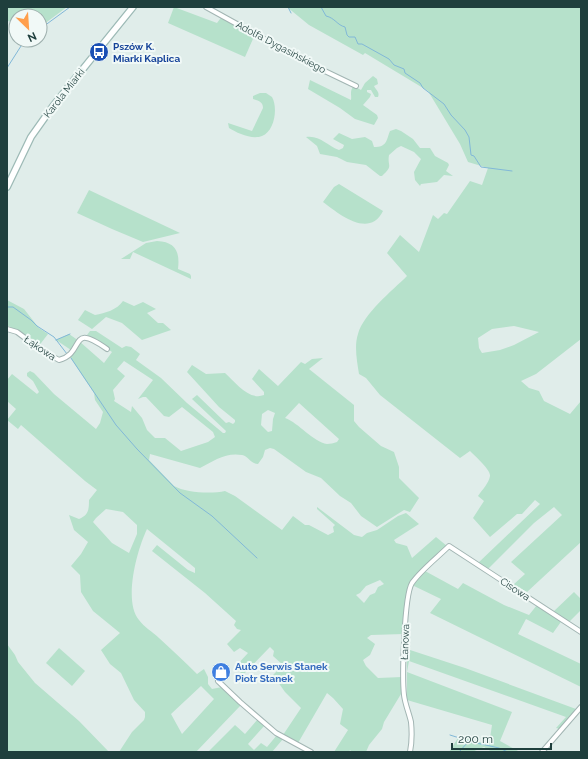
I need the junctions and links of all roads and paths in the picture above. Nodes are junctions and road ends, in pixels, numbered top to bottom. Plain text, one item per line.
1 (133, 7) edge
2 (206, 7) edge
3 (356, 86) dead end
4 (7, 187) edge
5 (7, 329) edge
6 (107, 349) dead end
7 (449, 546) joint
8 (581, 632) edge
9 (218, 681) dead end
10 (581, 707) edge
11 (311, 752) edge
12 (410, 752) edge
13 (542, 752) edge

1 - 4 street, Karola Miarki
2 - 3 street, Adolfa Dygasińskiego
5 - 6 street, Łąkowa
7 - 8 street, Cisowa
7 - 12 street, Łanowa
9 - 11 street
10 - 13 street

